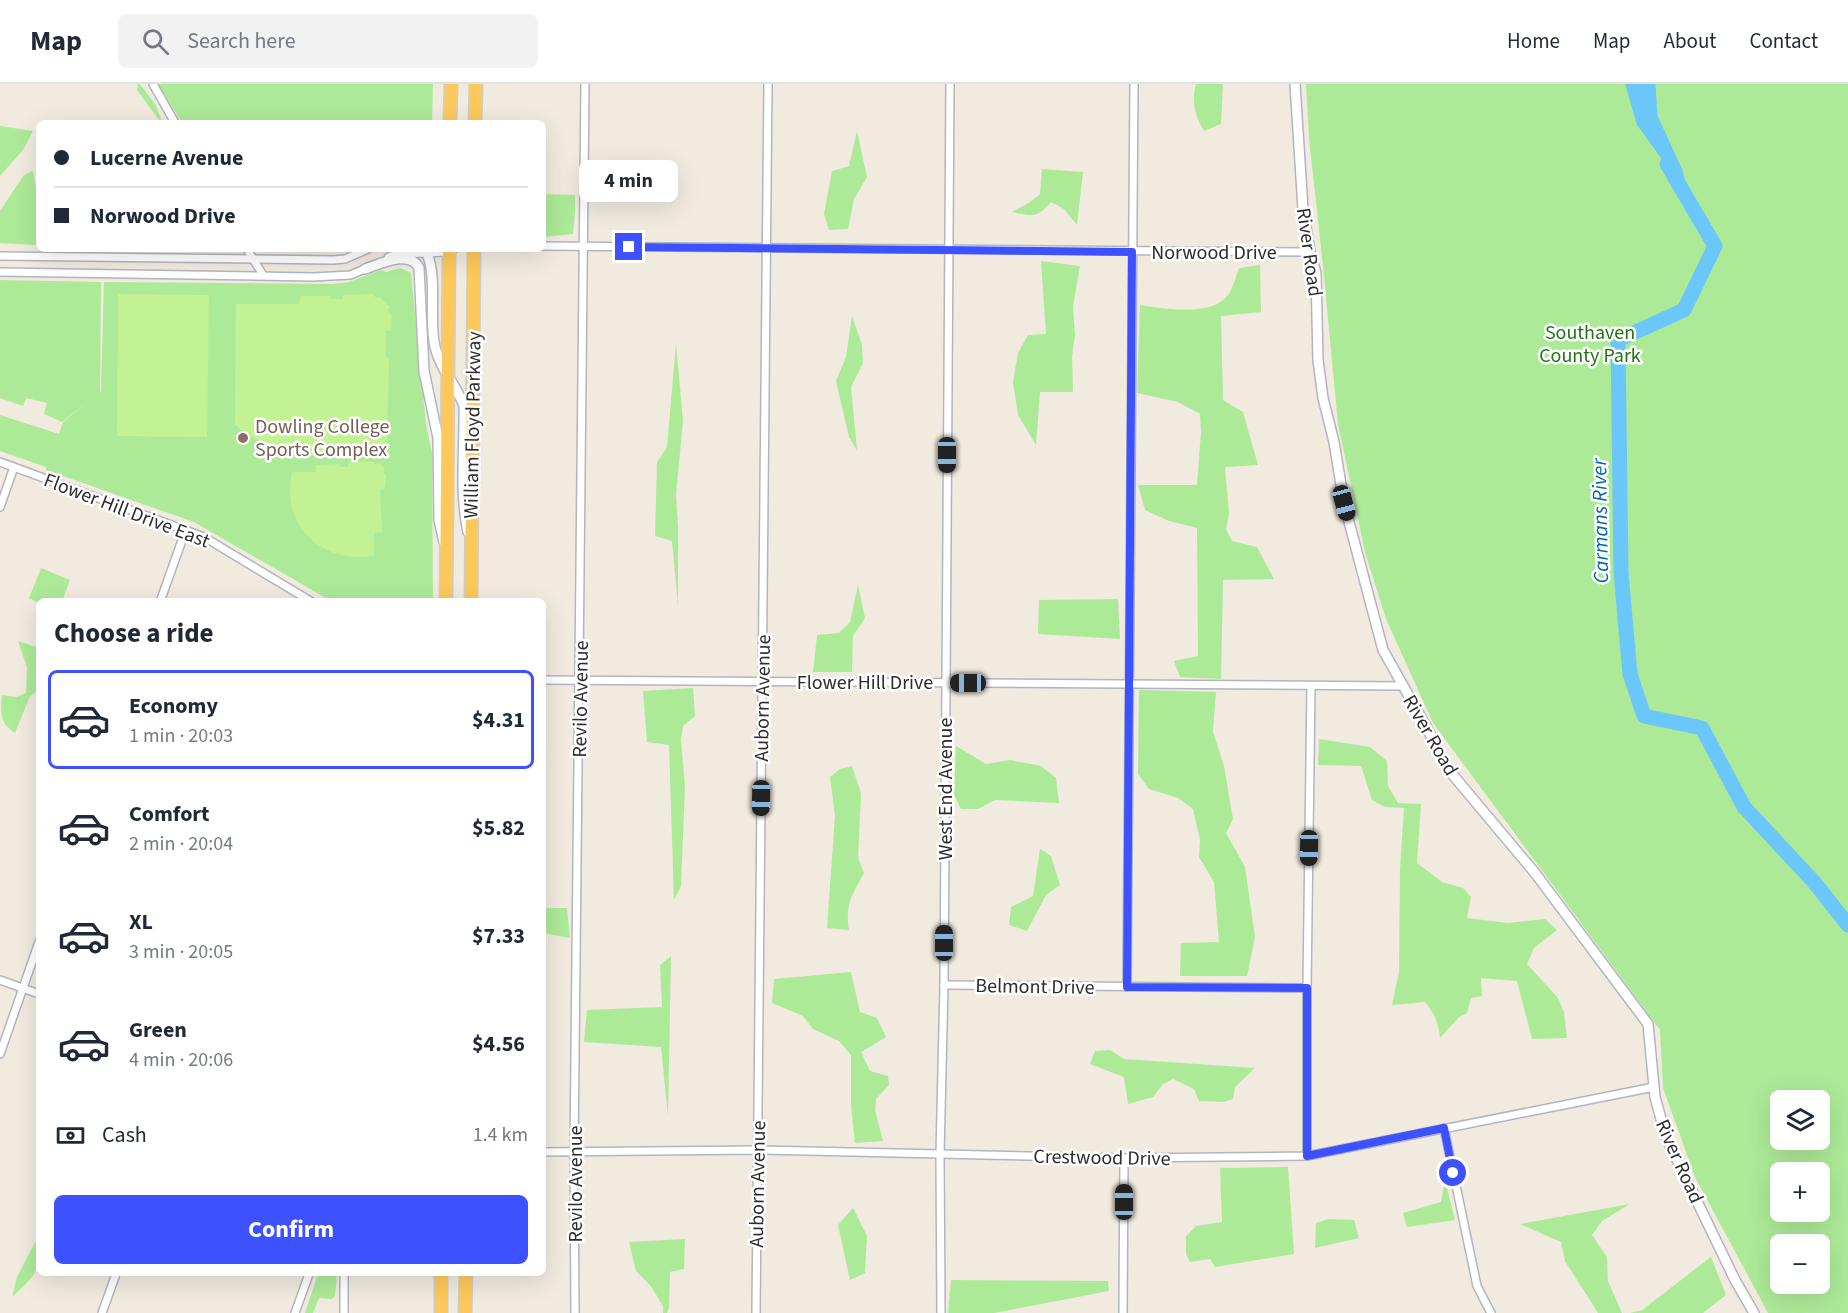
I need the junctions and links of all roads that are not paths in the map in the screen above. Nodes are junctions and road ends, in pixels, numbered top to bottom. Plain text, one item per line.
1 (153, 84) edge
2 (451, 84) edge
3 (476, 84) edge
4 (585, 84) edge
5 (768, 84) edge
6 (950, 84) edge
7 (1134, 84) edge
8 (1295, 84) edge
9 (450, 101) junction
10 (173, 120) edge
11 (446, 120) edge
12 (450, 120) edge
13 (475, 120) edge
14 (546, 246) edge
15 (583, 247) junction
16 (766, 249) junction
17 (949, 250) junction
18 (250, 252) edge
19 (361, 252) edge
20 (407, 252) edge
21 (425, 252) edge
22 (450, 252) edge
23 (474, 252) edge
24 (1132, 252) junction
25 (1310, 252) junction
26 (1, 256) edge
27 (142, 258) junction
28 (253, 259) junction
29 (365, 269) junction
30 (1, 272) edge
31 (142, 274) junction
32 (263, 275) junction
33 (448, 378) junction
34 (0, 462) edge
35 (14, 467) junction
36 (0, 507) edge
37 (186, 529) junction
38 (447, 546) junction
39 (471, 547) junction
40 (161, 598) edge
41 (305, 598) edge
42 (447, 598) edge
43 (471, 598) edge
44 (546, 680) edge
45 (580, 680) junction
46 (762, 681) junction
47 (945, 682) junction
48 (1129, 684) junction
49 (1311, 686) junction
50 (1403, 686) junction
51 (36, 950) edge
52 (0, 980) edge
53 (944, 985) junction
54 (1127, 987) junction
55 (22, 988) junction
56 (1307, 988) junction
57 (36, 993) edge
58 (0, 1054) edge
59 (1654, 1087) junction
60 (1444, 1128) junction
61 (758, 1150) junction
62 (546, 1152) edge
63 (574, 1153) junction
64 (940, 1154) junction
65 (1307, 1156) junction
66 (1124, 1158) junction
67 (115, 1276) edge
68 (308, 1276) edge
69 (344, 1276) edge
70 (441, 1276) edge
71 (466, 1276) edge
72 (102, 1313) edge
73 (295, 1313) edge
74 (344, 1313) edge
75 (441, 1313) edge
76 (465, 1313) edge
77 (575, 1313) edge
78 (756, 1313) edge
79 (941, 1313) edge
80 (1123, 1313) edge
81 (1491, 1313) edge
82 (1754, 1313) edge

1 - 10 street
2 - 9 highway
3 - 13 highway
4 - 15 street, Revilo Avenue
5 - 16 street, Auborn Avenue
6 - 17 street, West End Avenue
7 - 24 street
8 - 25 street, River Road
9 - 11 street
9 - 12 highway
14 - 15 street, Norwood Drive
15 - 16 street, Norwood Drive
15 - 45 street, Revilo Avenue
16 - 17 street, Norwood Drive
16 - 46 street, Auborn Avenue
17 - 24 street, Norwood Drive
17 - 47 street, West End Avenue
18 - 28 street
19 - 28 street
20 - 29 street
21 - 33 street
22 - 33 highway, William Floyd Parkway
23 - 39 highway, William Floyd Parkway
24 - 25 street, Norwood Drive
24 - 48 street
25 - 50 street, River Road
26 - 27 street
26 - 30 street
27 - 28 street
27 - 31 street
28 - 32 street
29 - 32 street
29 - 38 street
30 - 31 street
31 - 32 street
33 - 38 highway, William Floyd Parkway
33 - 39 street
34 - 35 street, Flower Hill Drive East
35 - 36 street
35 - 37 street, Flower Hill Drive East
37 - 40 street
37 - 41 street, Flower Hill Drive East
38 - 42 highway, William Floyd Parkway
39 - 43 highway, William Floyd Parkway
44 - 45 street, Flower Hill Drive
45 - 46 street, Flower Hill Drive
45 - 63 street, Revilo Avenue
46 - 47 street, Flower Hill Drive
46 - 61 street, Auborn Avenue
47 - 48 street, Flower Hill Drive
47 - 53 street, West End Avenue
48 - 49 street, Flower Hill Drive
48 - 54 street
49 - 50 street, Flower Hill Drive
49 - 56 street
50 - 59 street, River Road
51 - 55 street
52 - 55 street
53 - 54 street, Belmont Drive
53 - 64 street, West End Avenue
54 - 56 street, Belmont Drive
55 - 57 street
55 - 58 street
56 - 65 street
59 - 60 street, Crestwood Drive
59 - 82 street, River Road
60 - 65 street, Crestwood Drive
60 - 81 street
61 - 63 street, Crestwood Drive
61 - 64 street, Crestwood Drive
61 - 78 street, Auborn Avenue
62 - 63 street, Crestwood Drive
63 - 77 street, Revilo Avenue
64 - 66 street, Crestwood Drive
64 - 79 street, West End Avenue
65 - 66 street, Crestwood Drive
66 - 80 street
67 - 72 street
68 - 73 street
69 - 74 street
70 - 75 highway
71 - 76 highway

